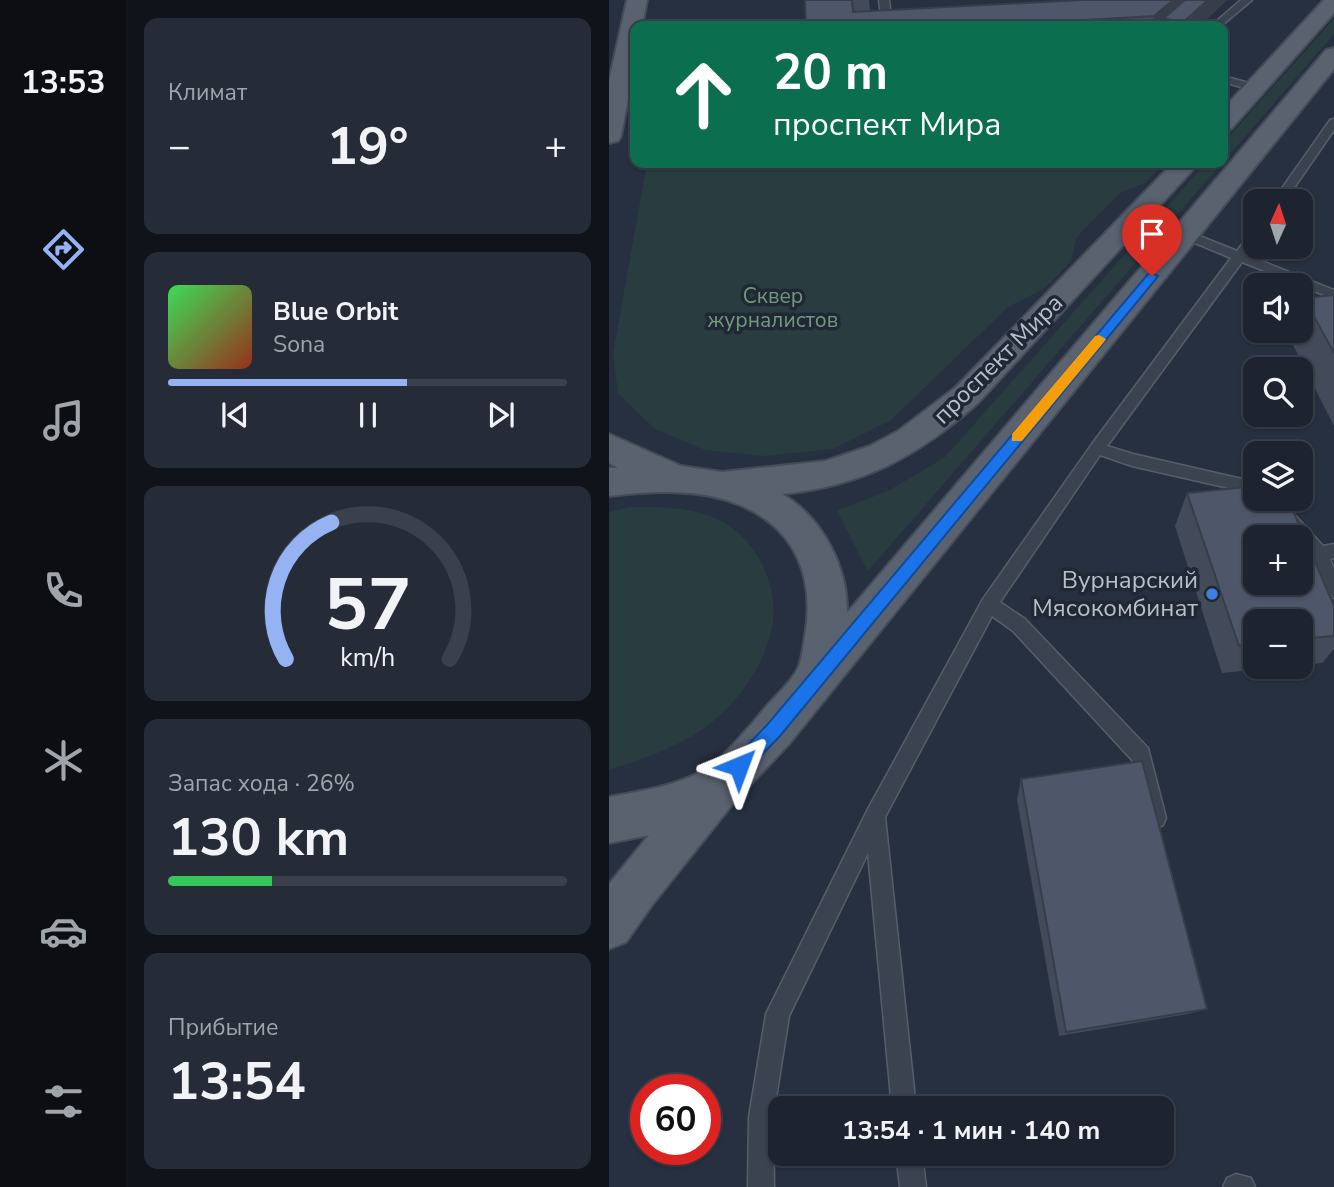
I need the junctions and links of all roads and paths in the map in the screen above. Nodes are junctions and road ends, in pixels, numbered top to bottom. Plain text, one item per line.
1 (637, 0) edge
2 (884, 0) edge
3 (1247, 0) edge
4 (1334, 1) edge
5 (633, 21) edge
6 (886, 21) edge
7 (1222, 21) edge
8 (630, 34) edge
9 (1334, 55) edge
10 (1228, 80) edge
11 (1256, 88) junction
12 (1228, 119) edge
13 (1334, 122) edge
14 (609, 136) edge
15 (1182, 168) edge
16 (1287, 189) edge
17 (1187, 235) junction
18 (1243, 252) edge
19 (1241, 255) junction
20 (1334, 296) edge
21 (609, 447) edge
22 (1097, 448) junction
23 (680, 478) junction
24 (609, 482) edge
25 (723, 485) junction
26 (1243, 485) edge
27 (1283, 511) edge
28 (1326, 552) edge
29 (1334, 591) edge
30 (989, 604) junction
31 (817, 675) junction
32 (722, 784) junction
33 (875, 816) junction
34 (609, 820) edge
35 (1160, 835) edge
36 (609, 925) edge
37 (903, 1096) edge
38 (911, 1166) edge
39 (761, 1187) edge
40 (913, 1187) edge
41 (1236, 1187) edge
42 (1243, 1187) edge

1 - 5 main road
2 - 6 lane
3 - 7 lane
4 - 11 main road
8 - 14 main road
9 - 17 main road
10 - 11 lane
11 - 12 main road
13 - 16 lane
15 - 25 main road, проспект Мира
17 - 19 lane
17 - 31 main road
18 - 19 lane
19 - 20 lane
19 - 22 lane
21 - 23 main road
22 - 26 lane
22 - 30 lane
23 - 24 main road
23 - 25 main road
25 - 31 main road
27 - 28 lane
28 - 29 lane
30 - 33 lane
30 - 35 lane
31 - 32 main road
32 - 34 main road
32 - 36 main road
33 - 37 lane
33 - 39 lane
38 - 40 lane
41 - 42 lane

